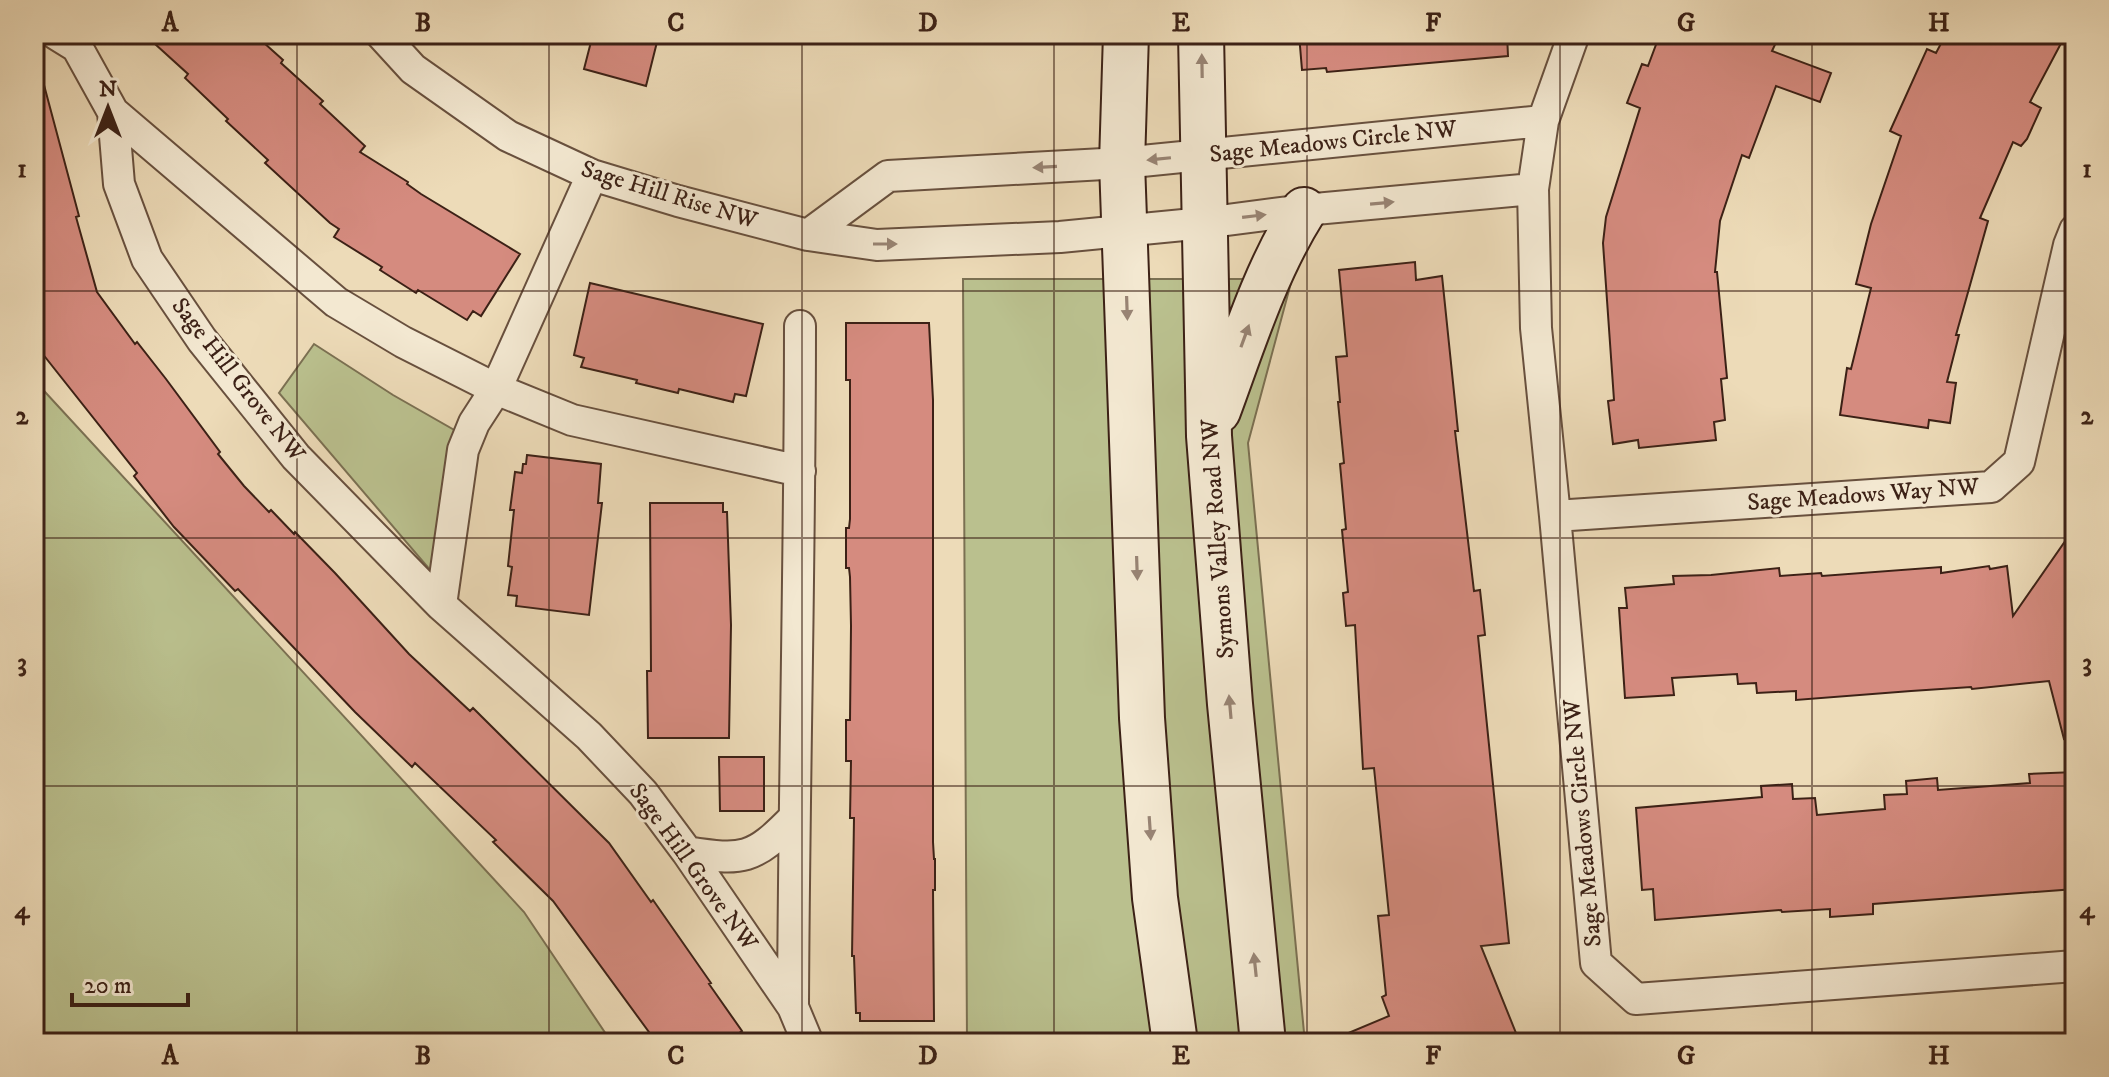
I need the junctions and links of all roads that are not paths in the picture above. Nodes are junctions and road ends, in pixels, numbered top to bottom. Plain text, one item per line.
1 (56, 34) edge
2 (381, 34) edge
3 (1126, 34) edge
4 (1201, 34) edge
5 (1574, 34) edge
6 (113, 112) junction
7 (1543, 121) junction
8 (1203, 154) junction
9 (1122, 163) junction
10 (592, 175) junction
11 (1533, 189) junction
12 (1304, 210) junction
13 (1204, 223) junction
14 (1124, 230) junction
15 (2075, 230) edge
16 (808, 235) junction
17 (800, 326) dead end
18 (496, 389) junction
19 (1209, 436) junction
20 (800, 471) junction
21 (1555, 516) junction
22 (441, 605) junction
23 (794, 818) junction
24 (687, 852) junction
25 (2075, 966) edge
26 (793, 1007) junction
27 (808, 1043) edge
28 (1175, 1043) edge
29 (1263, 1043) edge

1 - 6 street, Sage Hill Grove NW
2 - 10 street, Sage Hill Rise NW
3 - 9 main road
8 -> 4 main road, Symons Valley Road NW
5 - 7 street, Sage Meadows Circle NW
6 - 18 street, Sage Hill Grove NW
6 - 22 street, Sage Hill Grove NW
7 - 8 street, Sage Meadows Circle NW
7 - 11 street, Sage Meadows Circle NW
8 -> 9 street, Sage Meadows Circle NW
8 - 13 main road, Symons Valley Road NW
9 - 14 main road
9 -> 16 street
10 - 16 street, Sage Hill Rise NW
10 - 18 street
12 -> 11 street
11 - 21 street, Sage Meadows Circle NW
13 -> 12 street
19 -> 12 main road
13 - 14 street
13 - 19 main road, Symons Valley Road NW
16 -> 14 street, Sage Hill Rise NW
14 -> 28 main road
15 - 21 street, Sage Meadows Way NW
17 - 20 street, Sage Hill Grove NW
18 - 20 street, Sage Hill Grove NW
18 - 22 street
29 -> 19 main road, Symons Valley Road NW
20 - 23 street, Sage Hill Grove NW
21 - 25 street, Sage Meadows Circle NW
22 - 24 street, Sage Hill Grove NW
23 - 24 street
23 - 26 street, Sage Hill Grove NW
24 - 26 street, Sage Hill Grove NW
26 - 27 street, Sage Hill Grove NW

